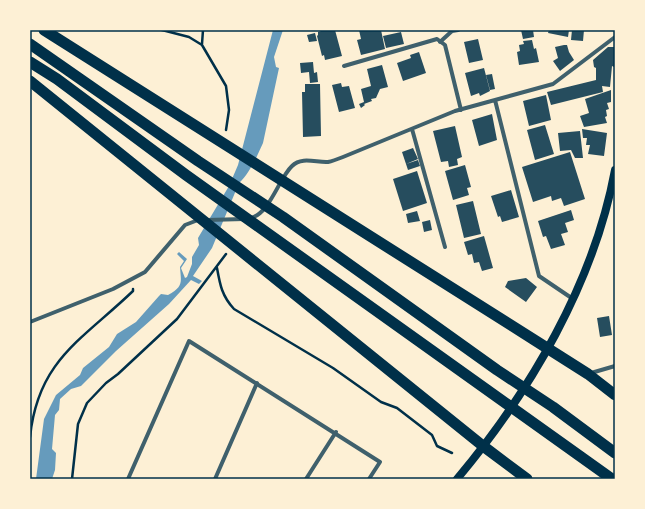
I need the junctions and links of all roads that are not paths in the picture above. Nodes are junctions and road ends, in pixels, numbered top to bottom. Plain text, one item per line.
1 (44, 30) edge
2 (458, 30) edge
3 (615, 37) edge
4 (440, 42) junction
5 (30, 44) edge
6 (30, 62) edge
7 (344, 66) dead end
8 (30, 81) edge
9 (495, 100) junction
10 (461, 110) junction
11 (412, 129) junction
12 (615, 170) edge
13 (614, 180) edge
14 (445, 246) dead end
15 (573, 299) junction
16 (30, 322) edge
17 (547, 348) junction
18 (615, 366) edge
19 (588, 374) junction
20 (258, 383) junction
21 (615, 396) edge
22 (336, 432) junction
23 (483, 446) junction
24 (615, 453) edge
25 (128, 479) edge
26 (215, 479) edge
27 (306, 479) edge
28 (369, 479) edge
29 (457, 479) edge
30 (526, 479) edge
31 (612, 479) edge

1 - 17 highway
2 - 4 street
3 - 9 street
4 - 7 street
4 - 10 street
5 - 24 highway
6 - 31 highway
8 - 23 highway
9 - 10 street
9 - 15 street
10 - 11 street
11 - 14 street
11 - 16 street
12 - 13 main road
13 - 15 main road
15 - 17 main road
17 - 19 highway
17 - 23 main road
18 - 19 street
19 - 21 highway
20 - 22 street
20 - 25 street
20 - 26 street
22 - 27 street
22 - 28 street
23 - 29 main road
23 - 30 highway

